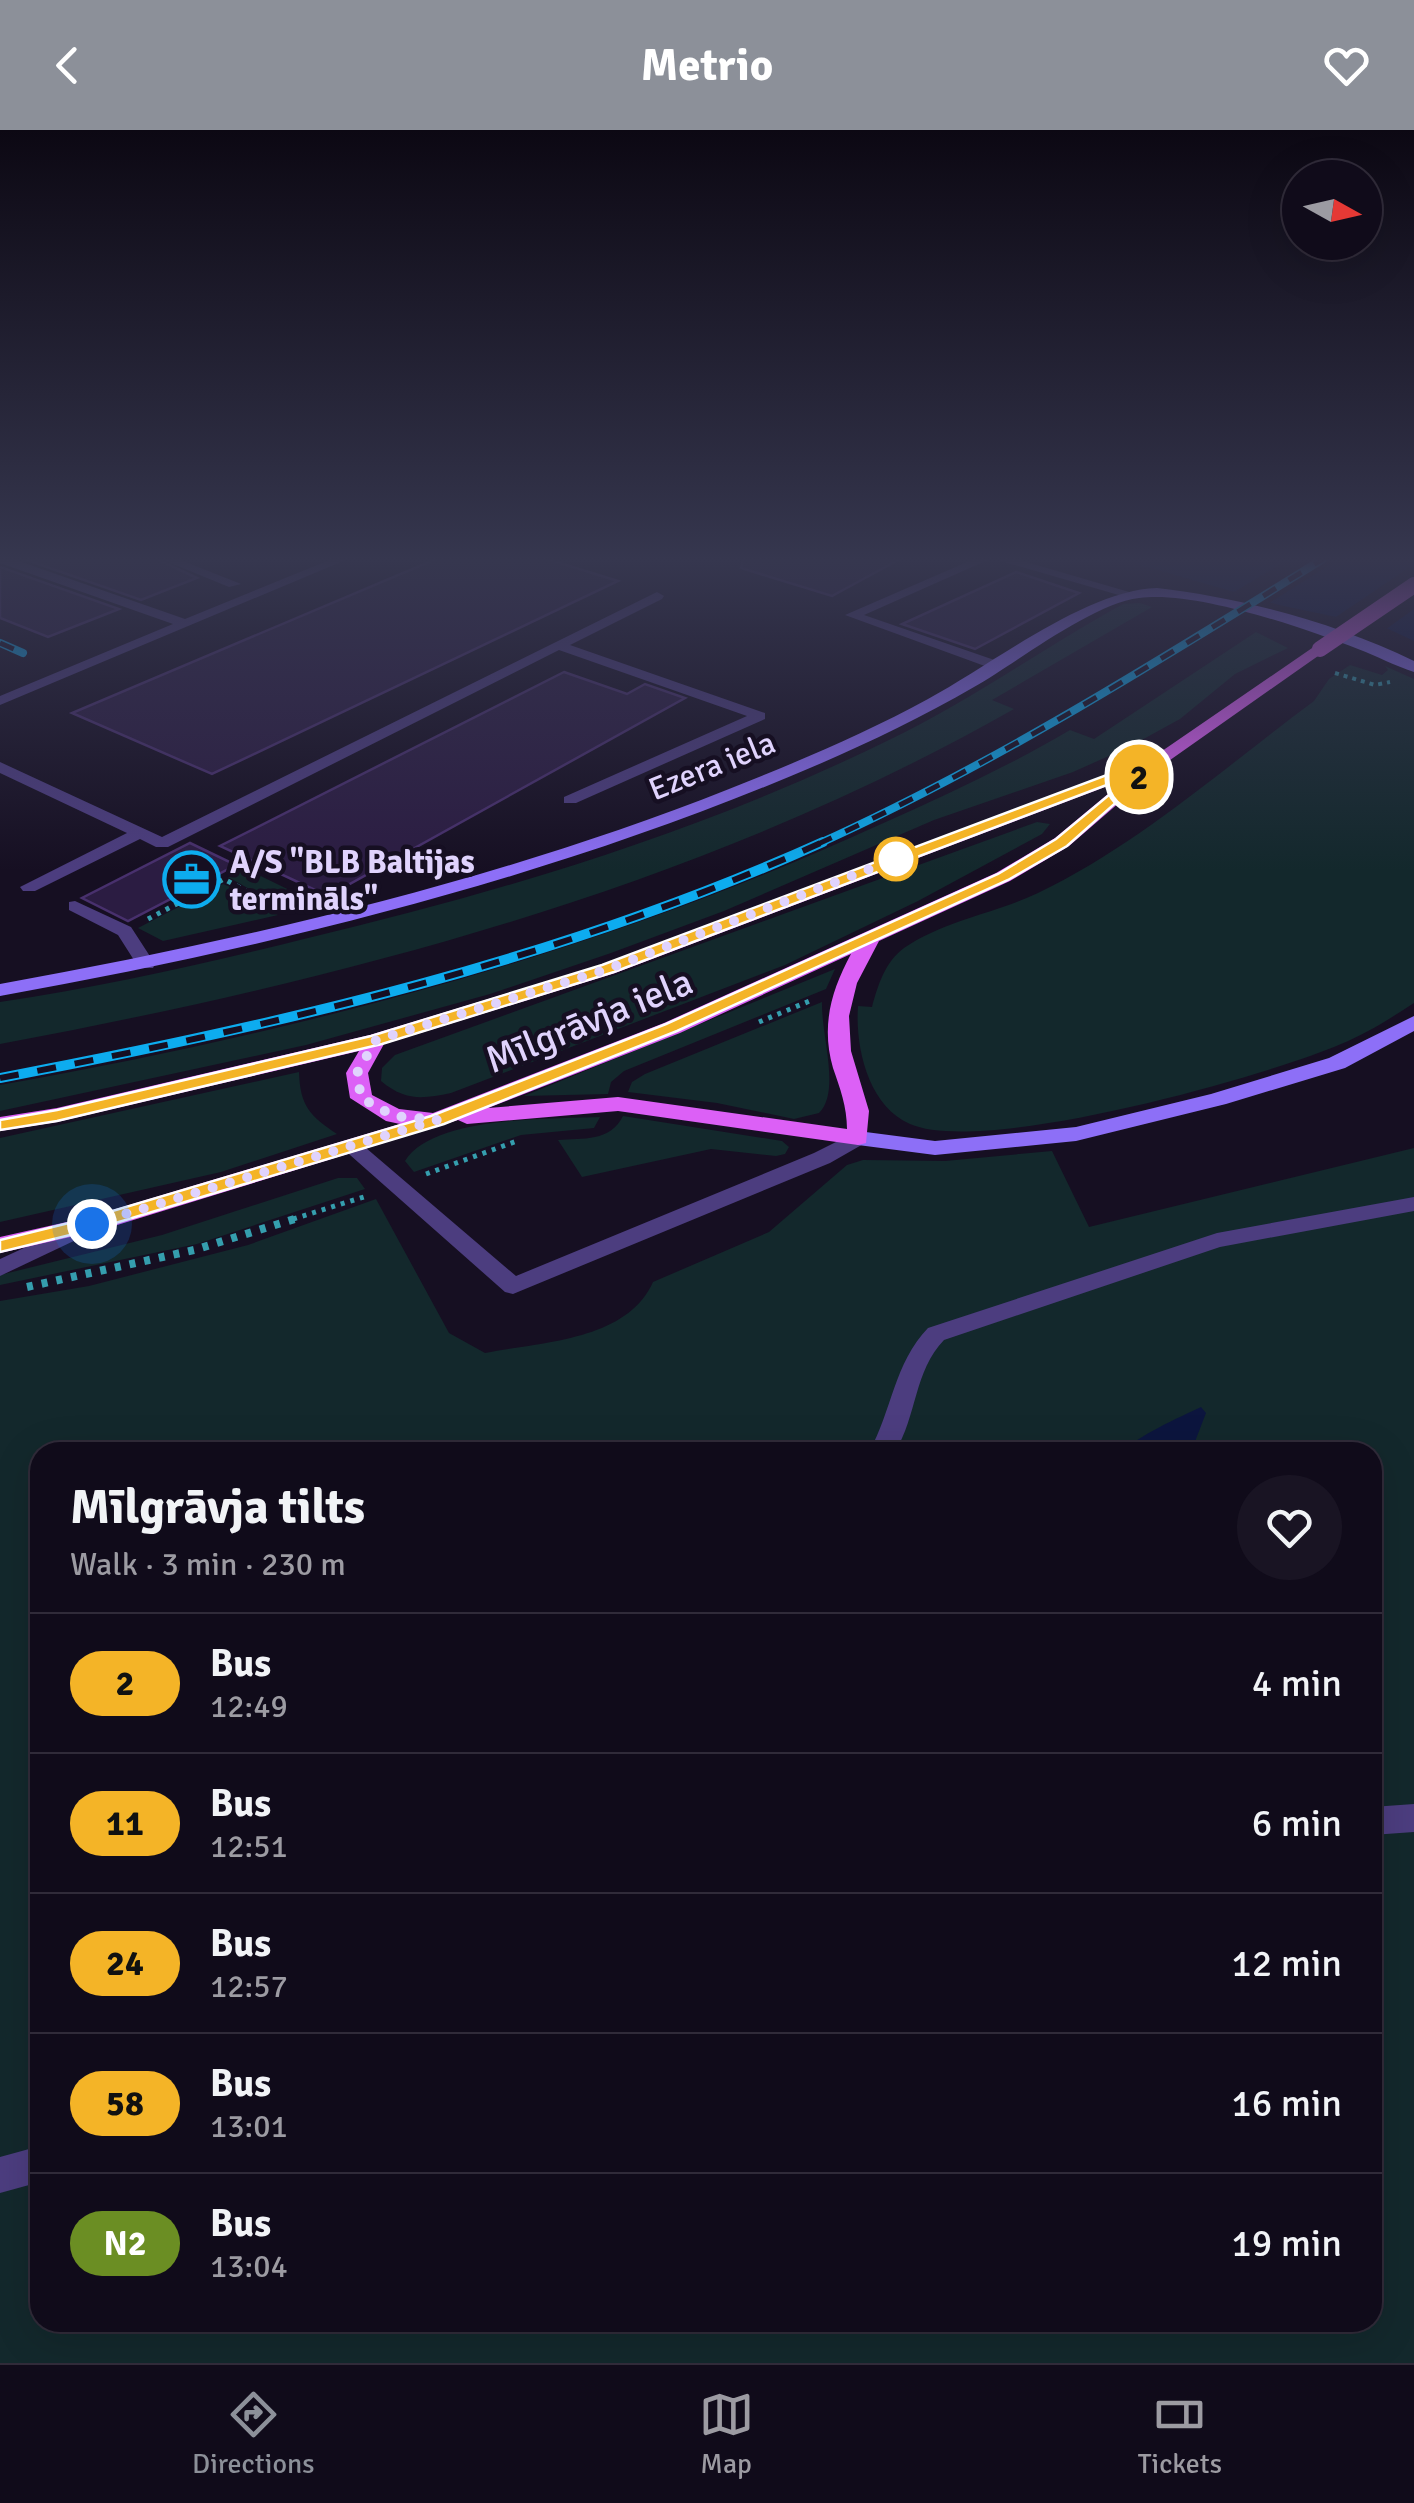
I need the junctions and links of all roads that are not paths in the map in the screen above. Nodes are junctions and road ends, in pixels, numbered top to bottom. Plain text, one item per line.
1 (91, 663) edge
2 (522, 663) edge
3 (610, 663) edge
4 (990, 663) edge
5 (1003, 663) edge
6 (1299, 663) edge
7 (998, 666) junction
8 (0, 701) edge
9 (1157, 760) junction
10 (0, 768) edge
11 (570, 800) dead end
12 (140, 833) junction
13 (28, 887) dead end
14 (75, 906) dead end
15 (872, 936) junction
16 (146, 964) junction
17 (0, 990) edge
18 (1414, 1022) edge
19 (376, 1040) junction
20 (437, 1120) junction
21 (0, 1124) edge
22 (858, 1138) junction
23 (352, 1148) junction
24 (1414, 1204) edge
25 (92, 1224) junction
26 (0, 1245) edge
27 (0, 1268) edge
28 (887, 1442) edge
29 (1414, 1818) edge
30 (1382, 1820) edge

1 - 8 lane
2 - 12 lane
3 - 11 lane
4 - 7 lane
5 - 7 street, Ezera iela
6 - 9 main road, Mīlgrāvja iela, bridge
7 - 16 street, Ezera iela
9 - 15 main road, Mīlgrāvja iela
9 - 19 main road, Mīlgrāvja iela
10 - 12 lane
12 - 13 lane
14 - 16 lane
15 - 20 main road, Mīlgrāvja iela
15 - 22 main road
16 - 17 street, Ezera iela
18 - 22 street
19 - 20 main road
19 - 21 main road, Mīlgrāvja iela
20 - 22 main road
20 - 23 main road, Mīlgrāvja iela
22 - 23 lane
23 - 25 main road, Mīlgrāvja iela
24 - 28 lane
25 - 26 main road, Mīlgrāvja iela
25 - 27 lane
29 - 30 lane

